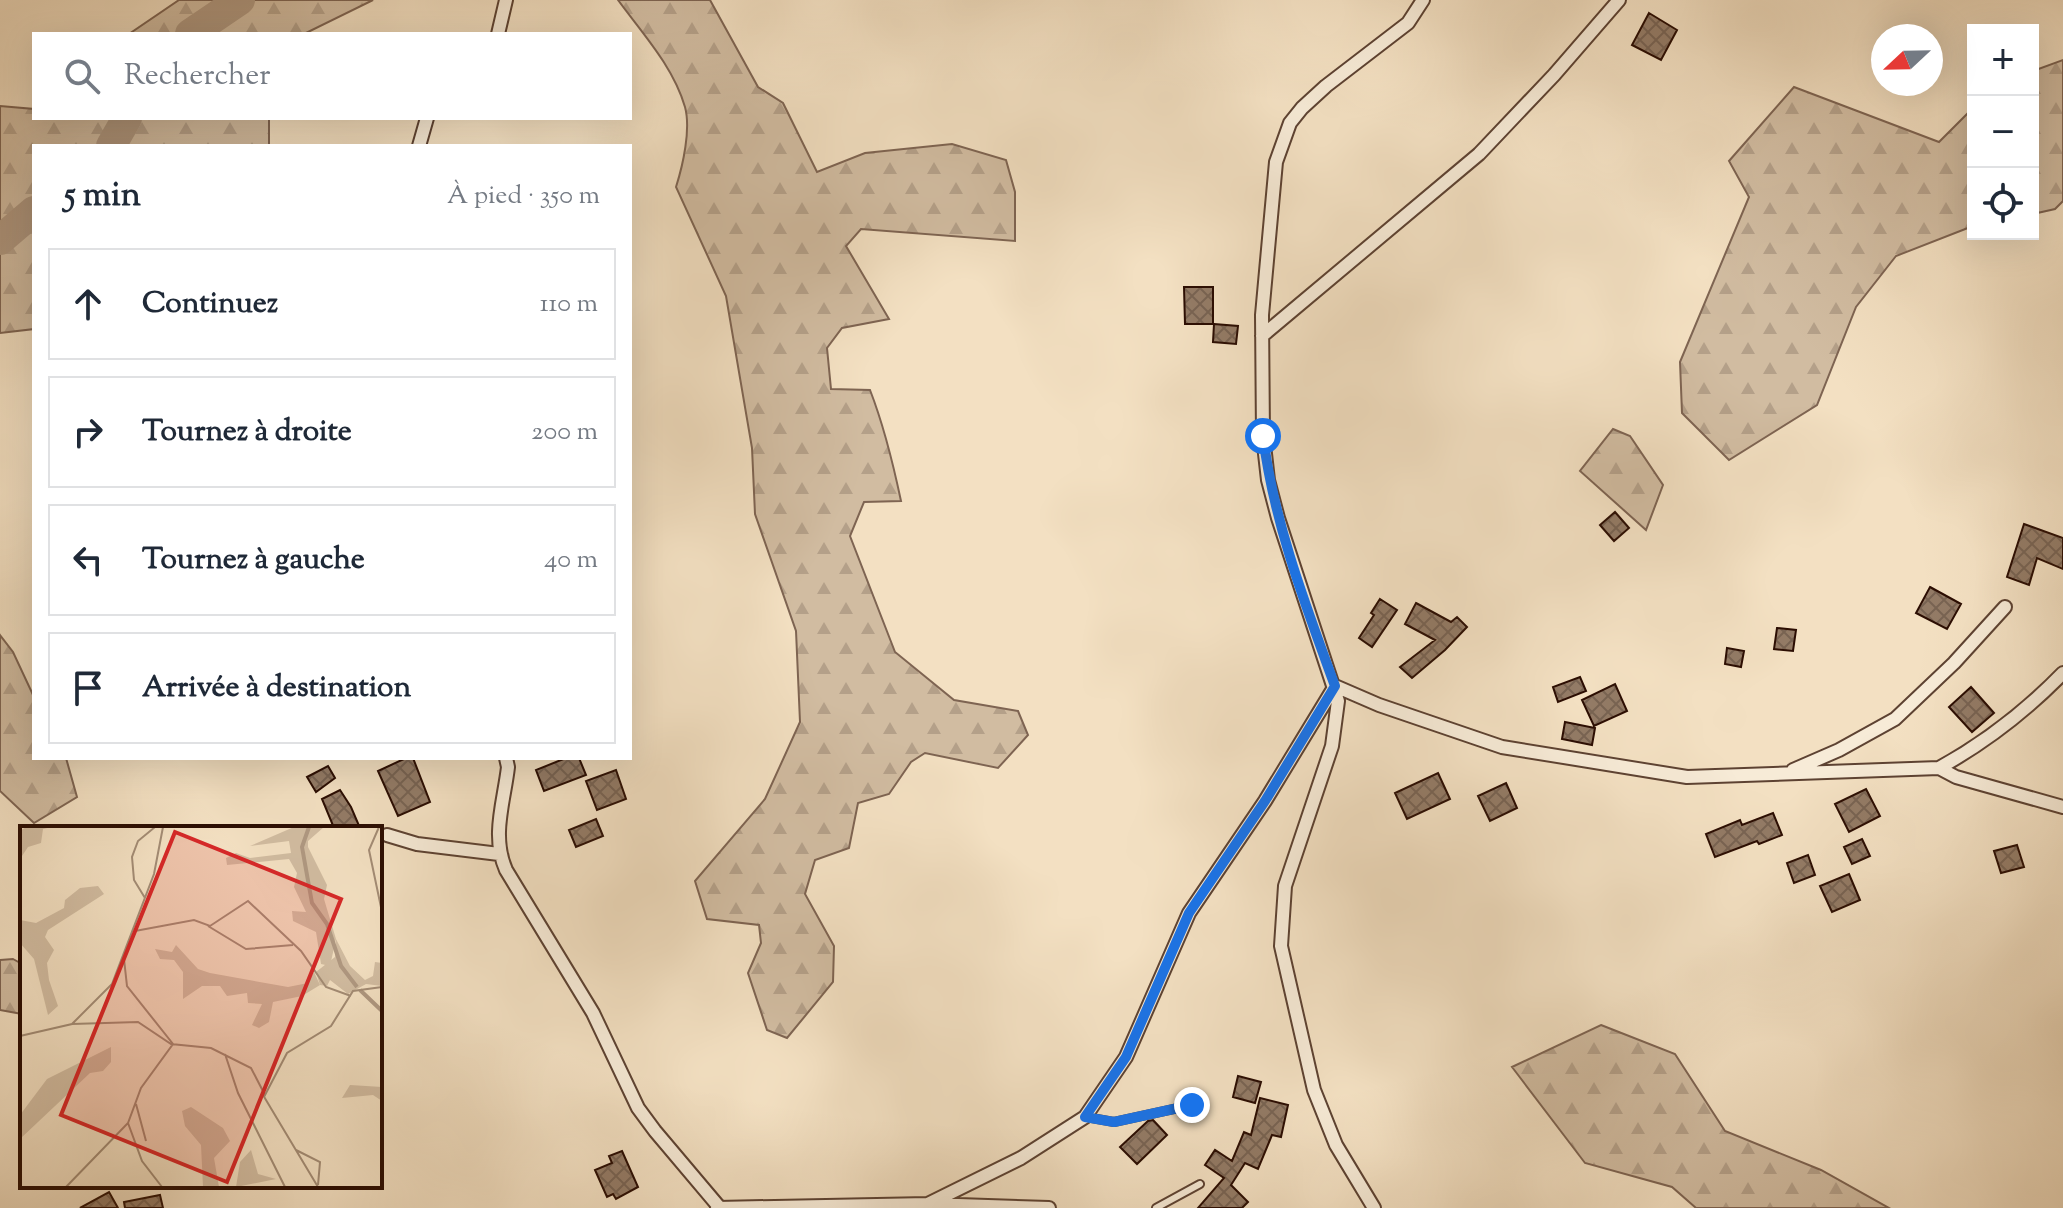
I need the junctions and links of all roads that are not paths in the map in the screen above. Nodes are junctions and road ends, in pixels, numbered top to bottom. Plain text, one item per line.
1 (506, 0) edge
2 (1423, 0) edge
3 (1619, 0) edge
4 (498, 32) edge
5 (426, 120) edge
6 (420, 144) edge
7 (1262, 336) junction
8 (2005, 607) dead end
9 (2063, 673) edge
10 (1335, 686) junction
11 (509, 761) edge
12 (1939, 768) junction
13 (1786, 773) junction
14 (2063, 807) edge
15 (387, 835) dead end
16 (499, 854) junction
17 (1192, 1105) dead end
18 (1085, 1117) junction
19 (1200, 1184) dead end
20 (928, 1204) junction
21 (718, 1208) edge
22 (1049, 1208) edge
23 (1156, 1208) edge
24 (1374, 1208) edge

1 - 4 street
2 - 7 street
3 - 7 street
5 - 6 street
7 - 10 street
8 - 13 street
9 - 12 street
10 - 13 street
10 - 18 street
10 - 24 street
11 - 16 street
12 - 13 street
12 - 14 street
15 - 16 street
16 - 21 street
17 - 18 lane
18 - 20 street
19 - 23 lane
20 - 21 street
20 - 22 street

